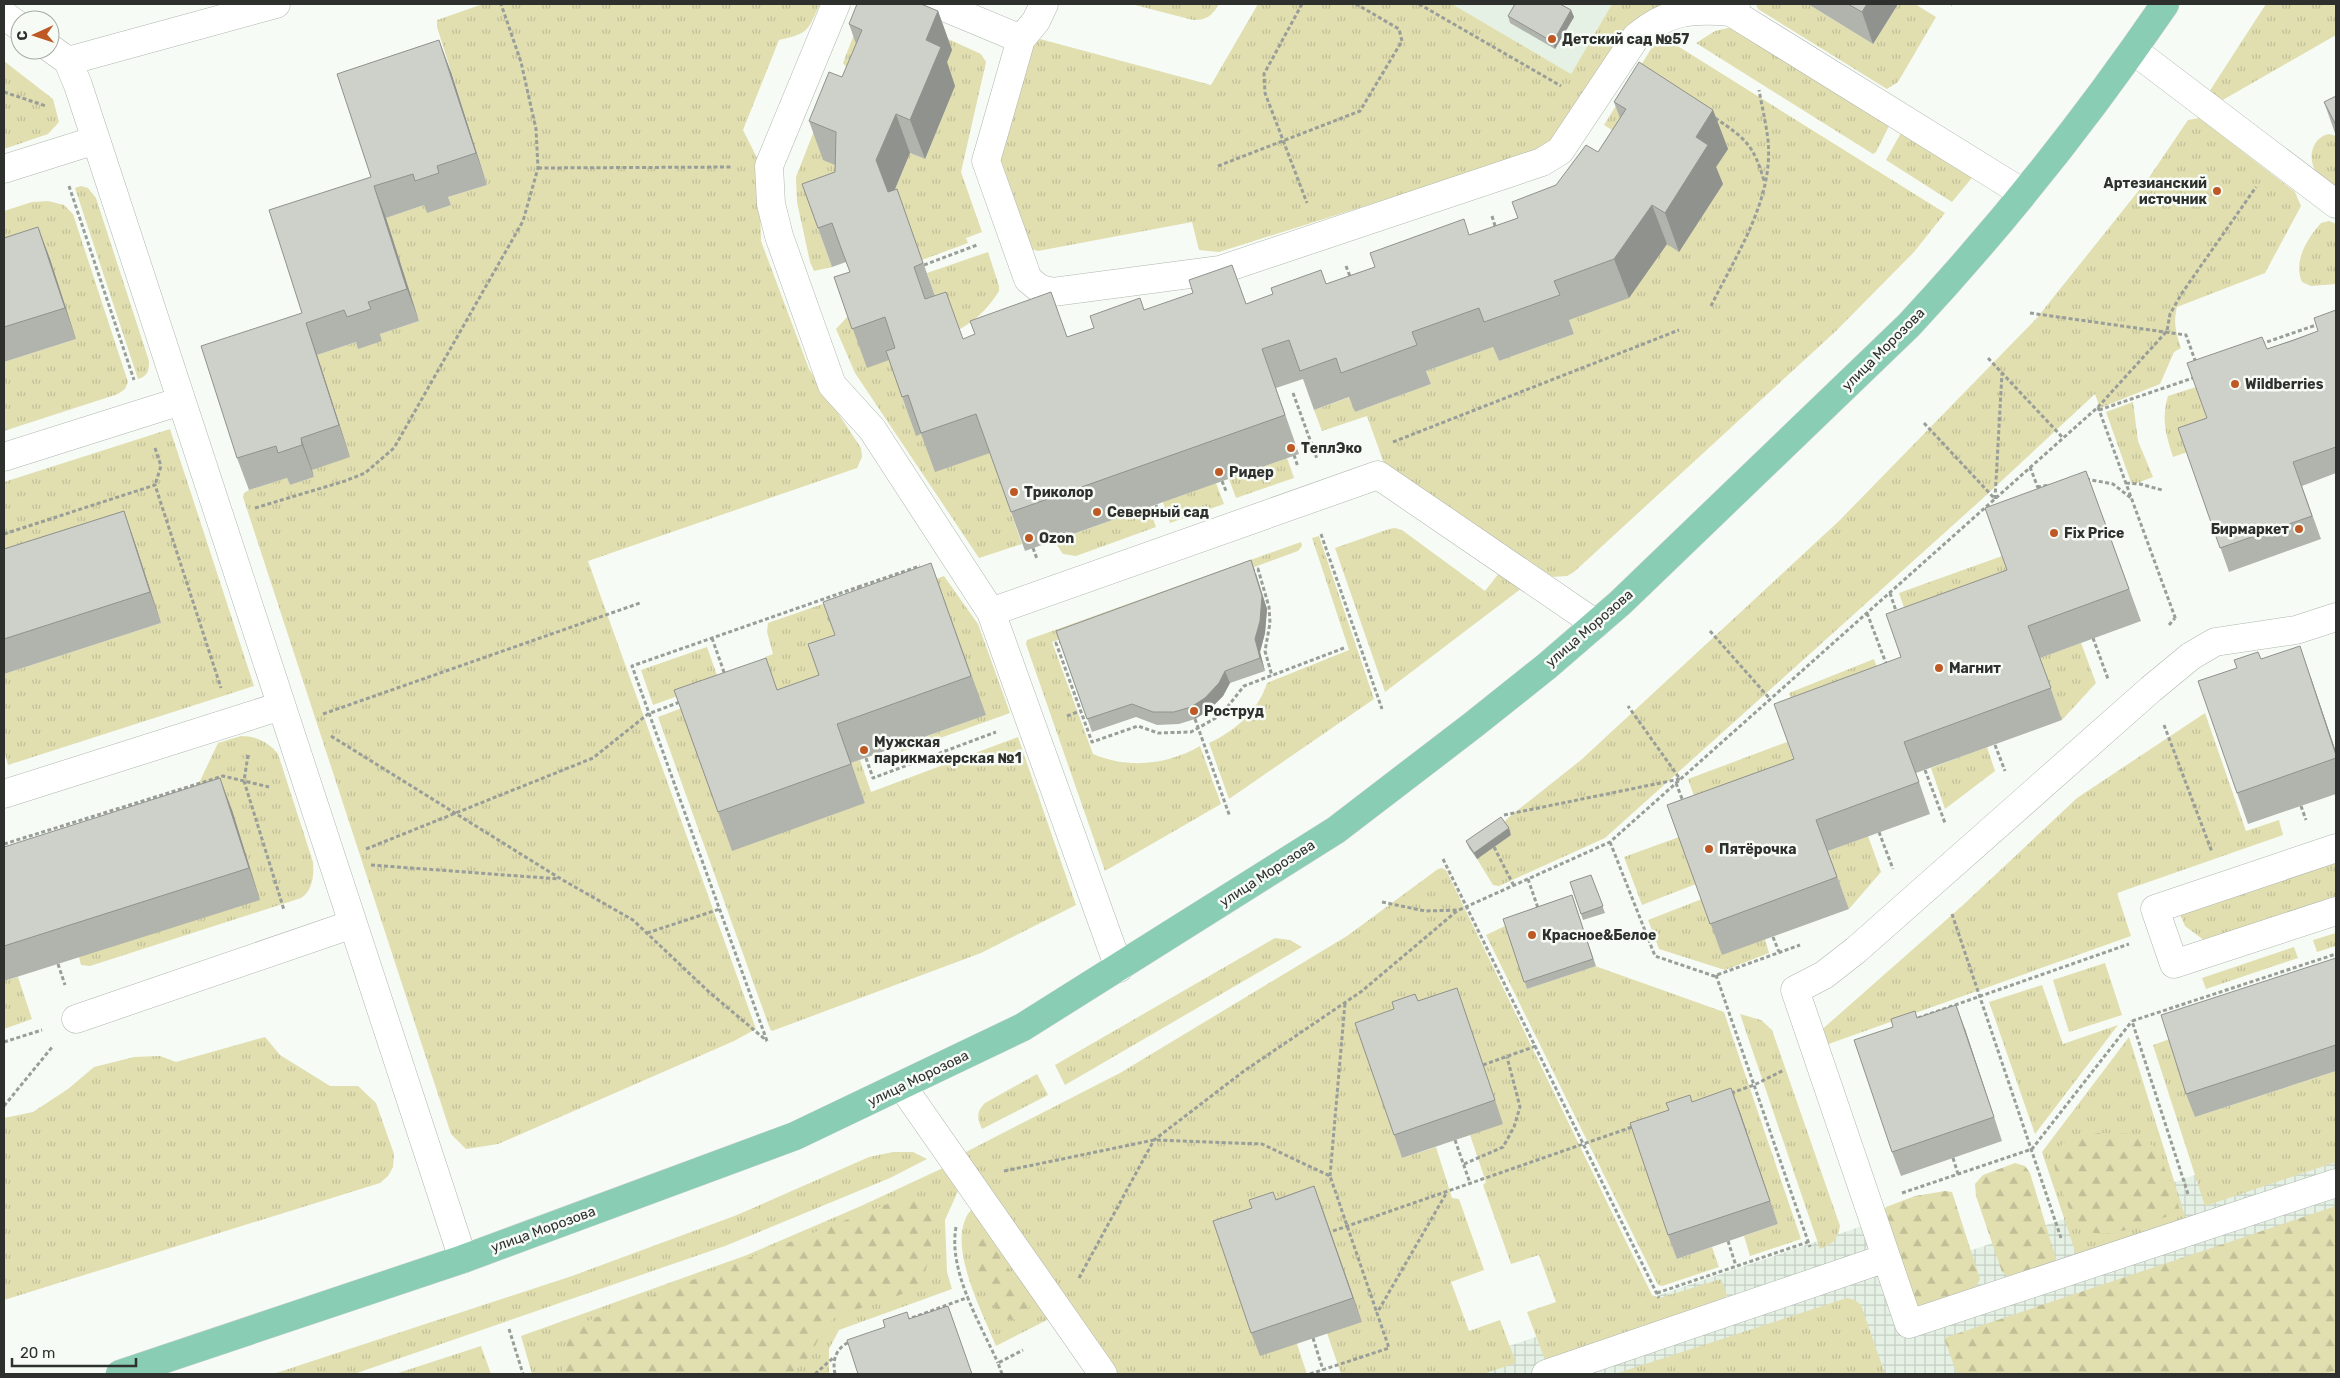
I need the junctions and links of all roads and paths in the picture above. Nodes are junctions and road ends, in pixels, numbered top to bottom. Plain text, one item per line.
1 (276, 4) edge
2 (501, 4) edge
3 (836, 4) edge
4 (937, 4) edge
5 (1044, 4) edge
6 (1302, 4) edge
7 (1356, 4) edge
8 (1419, 4) edge
9 (2165, 4) edge
10 (1733, 8) edge
11 (1021, 39) junction
12 (2133, 50) junction
13 (60, 55) edge
14 (60, 57) edge
15 (1759, 90) dead end
16 (1591, 104) junction
17 (1709, 115) edge
18 (96, 140) junction
19 (1283, 142) junction
20 (2267, 151) junction
21 (58, 152) junction
22 (770, 166) junction
23 (1218, 166) dead end
24 (538, 168) junction
25 (4, 169) edge
26 (1765, 184) junction
27 (2024, 194) junction
28 (2336, 204) edge
29 (1491, 215) dead end
30 (1498, 232) edge
31 (1320, 236) junction
32 (970, 248) dead end
33 (1346, 264) dead end
34 (924, 265) edge
35 (1354, 288) edge
36 (1711, 306) dead end
37 (2030, 313) dead end
38 (2327, 321) edge
39 (1679, 330) dead end
40 (2167, 331) junction
41 (2253, 347) edge
42 (1988, 358) dead end
43 (2197, 367) edge
44 (2002, 374) junction
45 (2200, 376) edge
46 (1294, 393) edge
47 (182, 401) junction
48 (2099, 408) junction
49 (145, 413) junction
50 (1924, 424) dead end
51 (2063, 438) junction
52 (4, 456) edge
53 (2030, 467) junction
54 (1378, 475) junction
55 (2082, 478) edge
56 (2126, 483) junction
57 (2055, 484) edge
58 (155, 485) junction
59 (2038, 487) junction
60 (2162, 490) dead end
61 (2040, 495) edge
62 (1319, 496) junction
63 (2132, 498) junction
64 (1995, 499) junction
65 (220, 518) junction
66 (4, 534) edge
67 (962, 566) junction
68 (1248, 572) edge
69 (858, 587) junction
70 (1890, 593) junction
71 (861, 594) edge
72 (640, 603) dead end
73 (991, 612) junction
74 (1867, 613) junction
75 (2336, 616) edge
76 (1899, 618) edge
77 (2176, 618) junction
78 (1596, 624) junction
79 (1710, 631) dead end
80 (2163, 632) dead end
81 (712, 638) junction
82 (2093, 638) edge
83 (1065, 640) edge
84 (1344, 648) dead end
85 (2191, 656) junction
86 (1888, 667) edge
87 (1272, 676) junction
88 (2109, 680) dead end
89 (729, 684) edge
90 (2151, 689) junction
91 (1770, 699) junction
92 (684, 701) edge
93 (281, 706) junction
94 (1628, 706) dead end
95 (1382, 709) dead end
96 (648, 714) junction
97 (1195, 720) edge
98 (232, 722) junction
99 (1199, 728) junction
100 (1000, 730) dead end
101 (330, 736) dead end
102 (1996, 744) edge
103 (866, 758) edge
104 (1925, 770) edge
105 (2008, 778) dead end
106 (1680, 779) junction
107 (244, 780) junction
108 (1676, 783) junction
109 (4, 794) edge
110 (311, 798) junction
111 (1685, 807) edge
112 (455, 813) junction
113 (1504, 815) dead end
114 (88, 817) junction
115 (1230, 817) dead end
116 (1954, 821) dead end
117 (90, 825) edge
118 (57, 827) junction
119 (1879, 832) edge
120 (59, 834) edge
121 (1610, 842) junction
122 (4, 844) edge
123 (1494, 847) edge
124 (2336, 848) edge
125 (2222, 854) dead end
126 (1444, 859) dead end
127 (333, 862) junction
128 (1938, 876) junction
129 (561, 879) junction
130 (1528, 879) junction
131 (1896, 879) dead end
132 (1514, 886) junction
133 (1382, 902) dead end
134 (1467, 906) junction
135 (720, 909) junction
136 (1459, 910) junction
137 (2336, 911) edge
138 (285, 913) dead end
139 (1540, 914) edge
140 (353, 924) junction
141 (2163, 932) junction
142 (646, 933) junction
143 (1773, 937) edge
144 (1806, 942) dead end
145 (1779, 952) junction
146 (2336, 954) edge
147 (2310, 963) junction
148 (1119, 968) junction
149 (2312, 972) edge
150 (1716, 975) junction
151 (1980, 996) junction
152 (2198, 999) junction
153 (1346, 1002) junction
154 (2201, 1008) edge
155 (76, 1019) junction
156 (1916, 1019) edge
157 (2132, 1021) junction
158 (4, 1042) edge
159 (1536, 1046) junction
160 (1816, 1054) junction
161 (1507, 1057) junction
162 (1483, 1065) edge
163 (1754, 1085) junction
164 (902, 1086) junction
165 (1728, 1094) edge
166 (4, 1106) edge
167 (1638, 1126) edge
168 (1154, 1140) junction
169 (1455, 1140) edge
170 (1584, 1144) junction
171 (2032, 1149) junction
172 (1953, 1158) edge
173 (1464, 1164) junction
174 (1958, 1174) junction
175 (1330, 1176) junction
176 (970, 1183) junction
177 (1470, 1183) junction
178 (2336, 1183) edge
179 (1447, 1192) junction
180 (1895, 1195) dead end
181 (1348, 1226) junction
182 (2199, 1229) junction
183 (1333, 1231) dead end
184 (1728, 1242) edge
185 (1808, 1242) junction
186 (1886, 1258) junction
187 (463, 1259) junction
188 (1736, 1266) junction
189 (2072, 1271) junction
190 (1822, 1280) junction
191 (1657, 1293) junction
192 (969, 1297) junction
193 (1060, 1312) junction
194 (1377, 1313) junction
195 (898, 1323) edge
196 (509, 1329) dead end
197 (1674, 1330) junction
198 (1313, 1338) edge
199 (854, 1339) edge
200 (1023, 1350) dead end
201 (834, 1357) junction
202 (998, 1363) junction
203 (1323, 1370) junction
204 (120, 1374) edge
205 (523, 1374) edge
206 (815, 1374) edge
207 (835, 1374) edge
208 (1002, 1374) edge
209 (1103, 1374) edge
210 (1310, 1374) edge
211 (1546, 1374) edge

1 - 13 street
2 - 24 path
3 - 22 street
4 - 11 street
5 - 11 street
6 - 19 path
7 - 19 path
8 - 16 path
9 - 12 main road, улица Морозова
10 - 16 street
10 - 27 street
11 - 31 street
12 - 20 street
12 - 27 main road, улица Морозова
14 - 18 street
15 - 26 path
16 - 31 street
17 - 26 path
18 - 21 street
18 - 47 street
19 - 23 path
19 - 31 path
20 - 28 street
20 - 40 path
21 - 25 street
21 - 49 path
22 - 24 path
22 - 67 street
24 - 65 path
26 - 36 path
27 - 78 main road, улица Морозова
29 - 30 path
32 - 34 path
33 - 35 path
37 - 40 path
38 - 41 path
39 - 54 path
40 - 43 path
40 - 48 path
42 - 44 path
44 - 51 path
44 - 64 path
45 - 48 path
46 - 62 path
47 - 49 street
47 - 65 street
48 - 51 path
48 - 56 path
49 - 52 street
49 - 58 path
50 - 64 path
51 - 53 path
53 - 59 path
53 - 64 path
54 - 62 street
54 - 78 street
55 - 63 path
56 - 60 path
56 - 63 path
57 - 59 path
58 - 66 path
58 - 98 path
59 - 61 path
62 - 73 street
62 - 95 path
63 - 77 path
64 - 70 path
65 - 93 street
67 - 69 path
67 - 73 street
68 - 87 path
69 - 71 path
69 - 81 path
70 - 74 path
70 - 76 path
72 - 93 path
73 - 148 street
74 - 86 path
74 - 91 path
75 - 85 street
77 - 80 path
77 - 85 path
78 - 148 main road, улица Морозова
79 - 91 path
81 - 89 path
81 - 96 path
82 - 88 path
83 - 99 path
84 - 87 path
85 - 90 street
87 - 99 path
90 - 125 path
90 - 128 street
91 - 106 path
92 - 96 path
93 - 98 street
93 - 110 street
94 - 106 path
96 - 112 path
96 - 135 path
97 - 99 path
98 - 109 street
99 - 115 path
100 - 103 path
101 - 112 path
102 - 105 path
104 - 116 path
106 - 108 path
106 - 113 path
107 - 110 path
107 - 114 path
107 - 138 path
108 - 111 path
108 - 121 path
110 - 127 street
112 - 127 path
112 - 129 path
114 - 117 path
114 - 118 path
118 - 120 path
118 - 122 path
119 - 131 path
121 - 130 path
121 - 150 path
123 - 132 path
124 - 141 street
126 - 134 path
127 - 129 path
127 - 140 street
128 - 151 path
128 - 160 street
129 - 142 path
130 - 132 path
130 - 139 path
132 - 134 path
133 - 136 path
134 - 136 path
134 - 159 path
135 - 142 path
135 - 142 path
136 - 153 path
137 - 141 street
140 - 155 street
140 - 187 street
141 - 151 path
143 - 145 path
144 - 145 path
145 - 150 path
146 - 147 path
147 - 149 path
147 - 152 path
148 - 164 main road, улица Морозова
150 - 163 path
151 - 156 path
151 - 171 path
152 - 154 path
152 - 157 path
153 - 168 path
153 - 175 path
155 - 158 path
155 - 166 path
157 - 171 path
157 - 182 path
159 - 161 path
159 - 170 path
160 - 163 path
160 - 186 street
161 - 162 path
161 - 173 path
163 - 165 path
163 - 185 path
164 - 176 street
164 - 187 main road, улица Морозова
167 - 170 path
168 - 175 path
168 - 176 path
168 - 193 path
169 - 173 path
170 - 177 path
170 - 191 path
171 - 174 path
171 - 189 path
172 - 174 path
173 - 177 path
174 - 180 path
175 - 181 path
176 - 192 path
176 - 193 street
177 - 179 path
178 - 182 street
179 - 181 path
179 - 194 path
181 - 183 path
181 - 194 path
182 - 189 street
184 - 188 path
185 - 188 path
185 - 190 path
186 - 189 street
186 - 190 street
187 - 204 main road, улица Морозова
188 - 191 path
190 - 197 street
191 - 197 path
192 - 195 path
192 - 202 path
193 - 209 street
194 - 203 path
196 - 205 path
197 - 211 street
198 - 203 path
199 - 201 path
200 - 202 path
201 - 206 path
201 - 207 path
202 - 208 path
203 - 210 path

